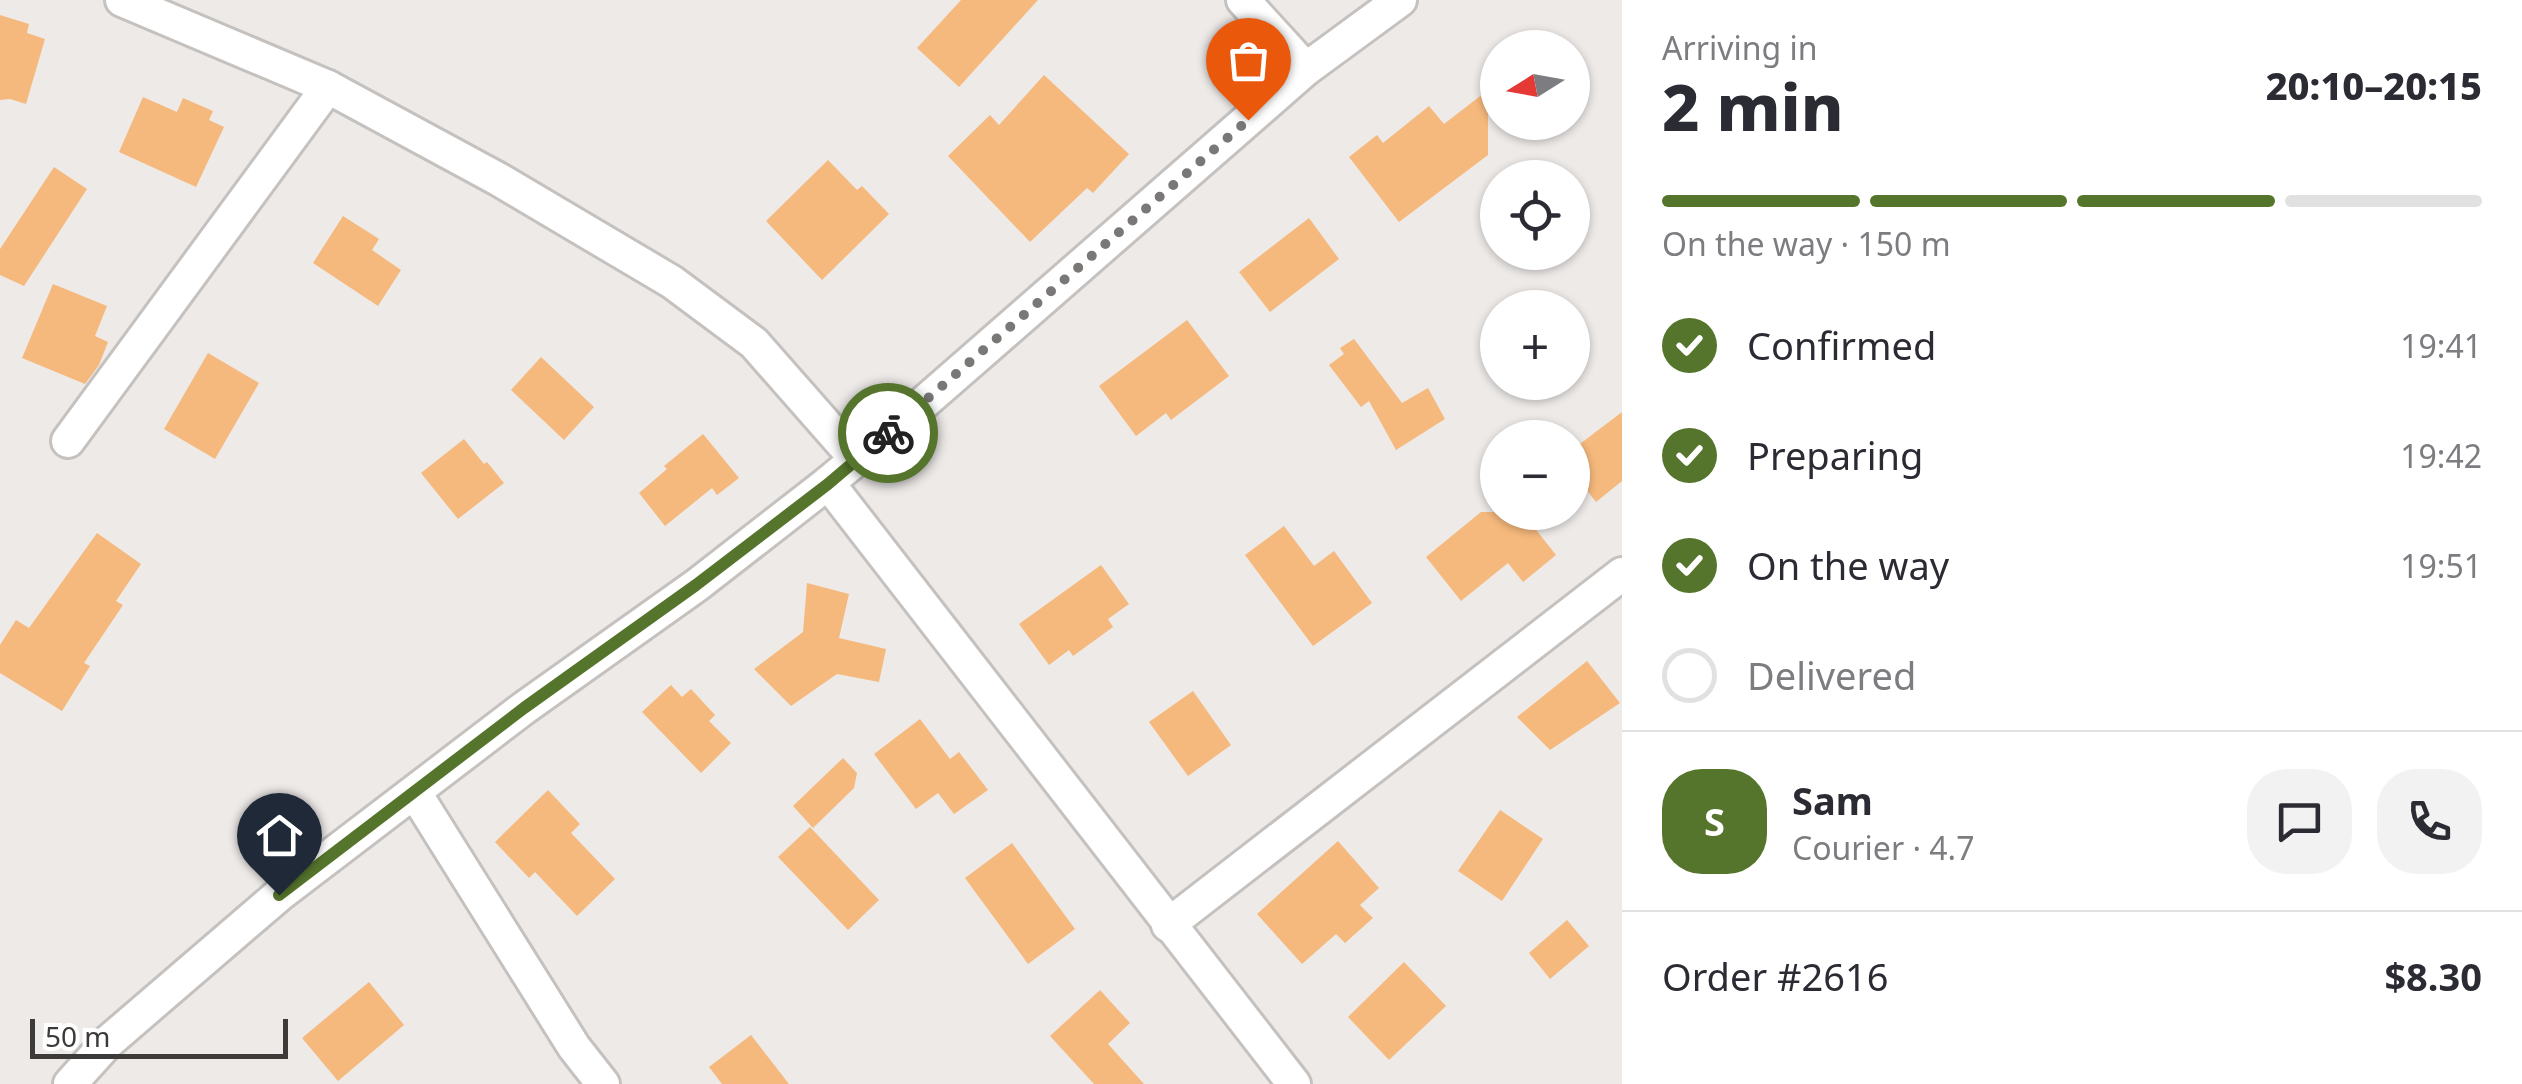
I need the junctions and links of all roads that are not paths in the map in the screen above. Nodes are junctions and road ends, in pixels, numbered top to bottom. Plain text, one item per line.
1 (122, 0) edge
2 (1244, 0) edge
3 (1400, 0) edge
4 (1306, 69) junction
5 (328, 88) junction
6 (68, 441) dead end
7 (856, 459) junction
8 (828, 484) junction
9 (1622, 574) edge
10 (415, 792) junction
11 (1168, 925) junction
12 (70, 1084) edge
13 (602, 1084) edge
14 (1294, 1084) edge

1 - 5 street
2 - 4 street
3 - 4 street
4 - 7 street
5 - 6 street
5 - 7 street
7 - 8 street
8 - 10 street
8 - 11 street
9 - 11 street
10 - 12 street
10 - 13 street
11 - 14 street

